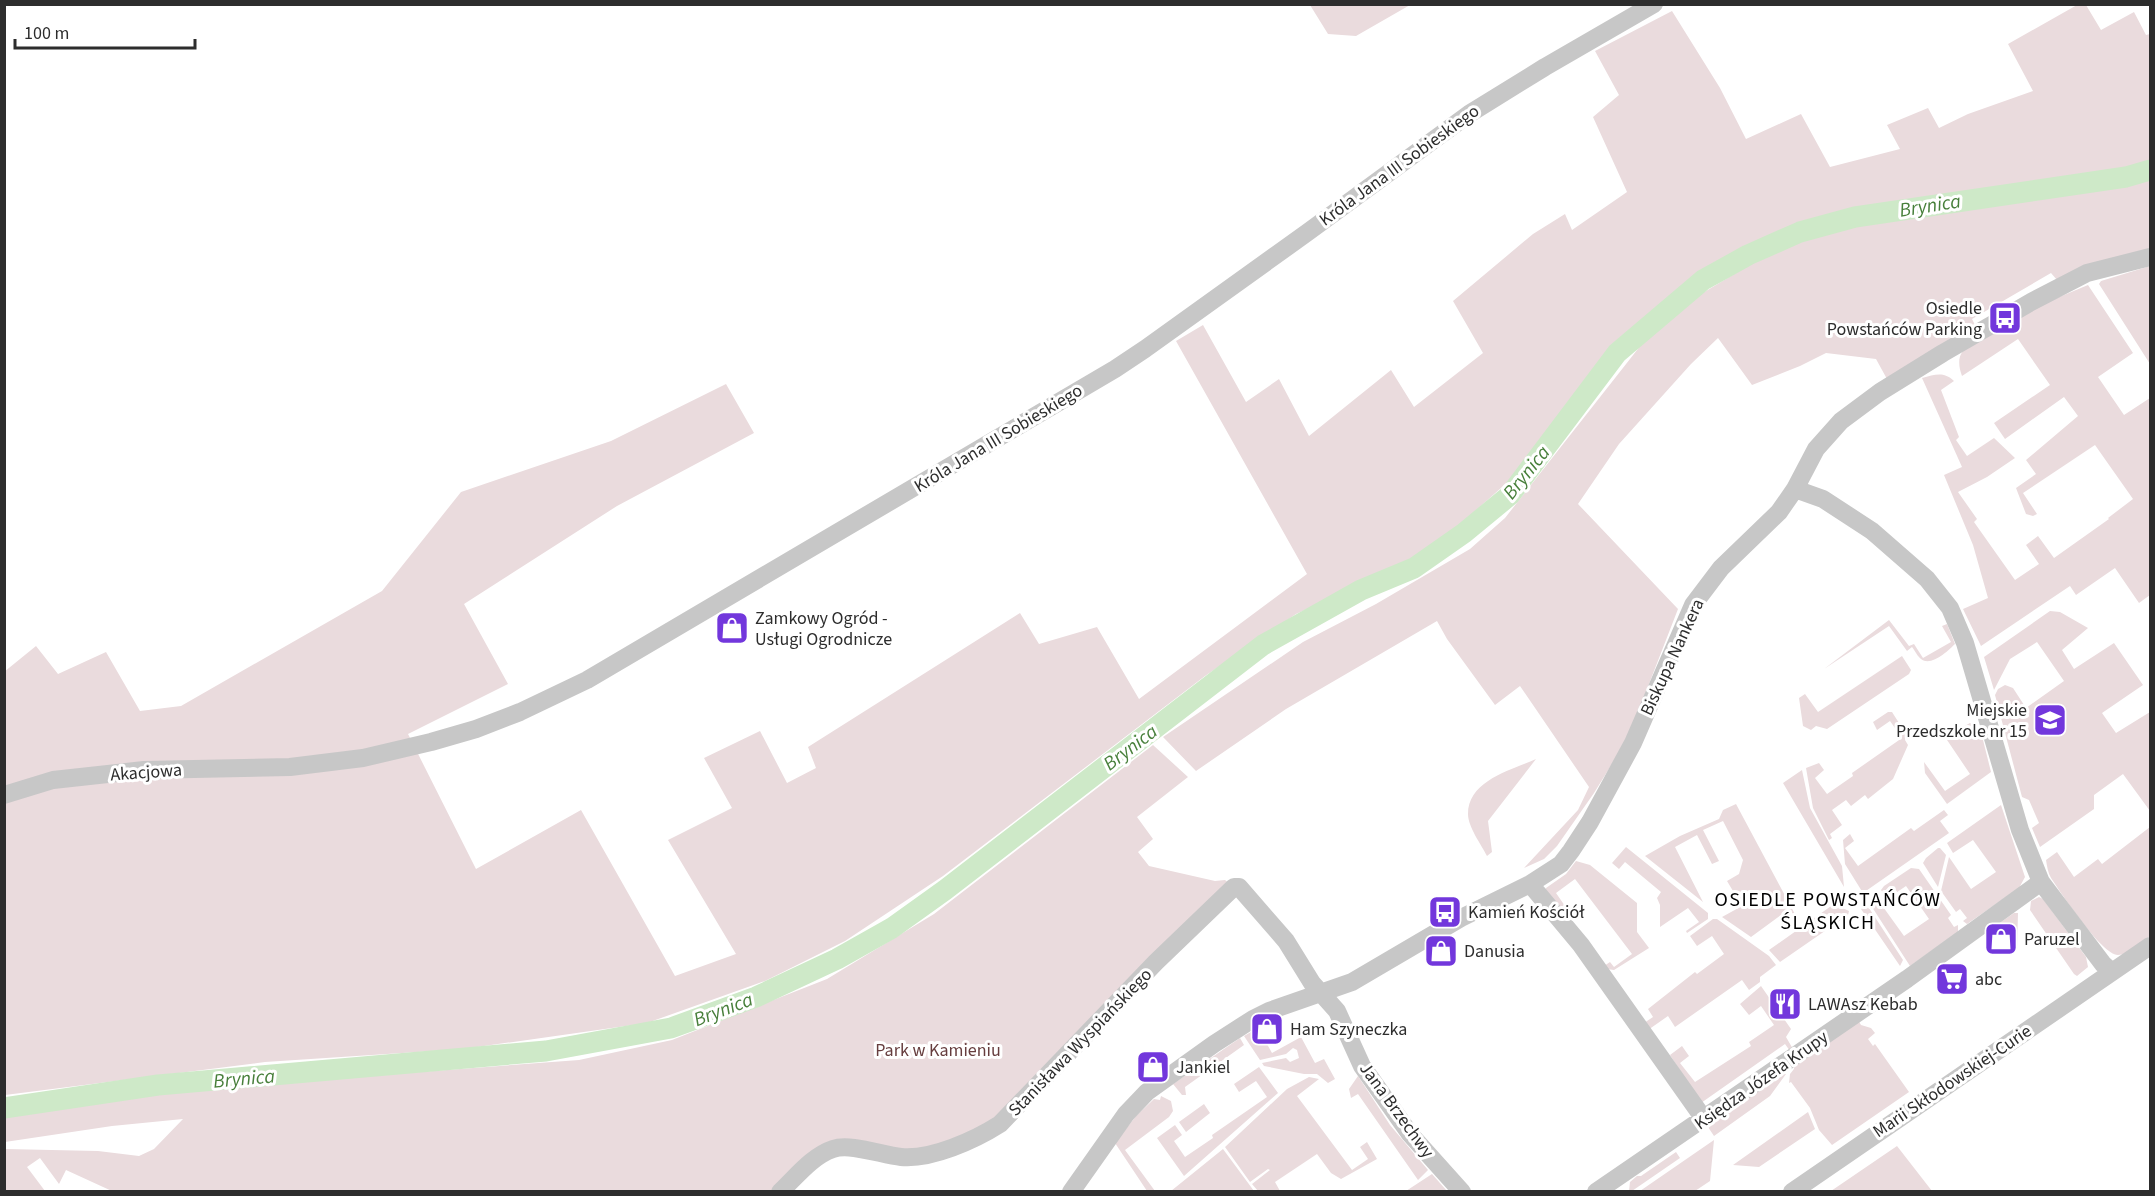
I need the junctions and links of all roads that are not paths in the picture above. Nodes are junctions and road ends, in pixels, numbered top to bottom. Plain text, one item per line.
1 (1654, 4) edge
2 (2151, 256) edge
3 (1795, 489) junction
4 (290, 766) joint
5 (4, 795) edge
6 (2041, 882) junction
7 (1530, 884) junction
8 (2151, 946) edge
9 (2112, 972) junction
10 (1321, 993) junction
11 (1704, 1119) junction
12 (780, 1191) edge
13 (1071, 1191) edge
14 (1462, 1191) edge
15 (1596, 1191) edge
16 (1792, 1191) edge

1 - 4 street, Króla Jana III Sobieskiego
2 - 3 street, Biskupa Nankera
3 - 6 street
3 - 7 street, Biskupa Nankera
4 - 5 street, Akacjowa
6 - 9 street
6 - 11 street, Księdza Józefa Krupy
7 - 10 street, Biskupa Nankera
7 - 11 street
8 - 9 street, Marii Skłodowskiej-Curie
9 - 16 street, Marii Skłodowskiej-Curie
10 - 12 street, Stanisława Wyspiańskiego
10 - 13 street, Biskupa Nankera
10 - 14 street, Jana Brzechwy
11 - 15 street, Księdza Józefa Krupy

